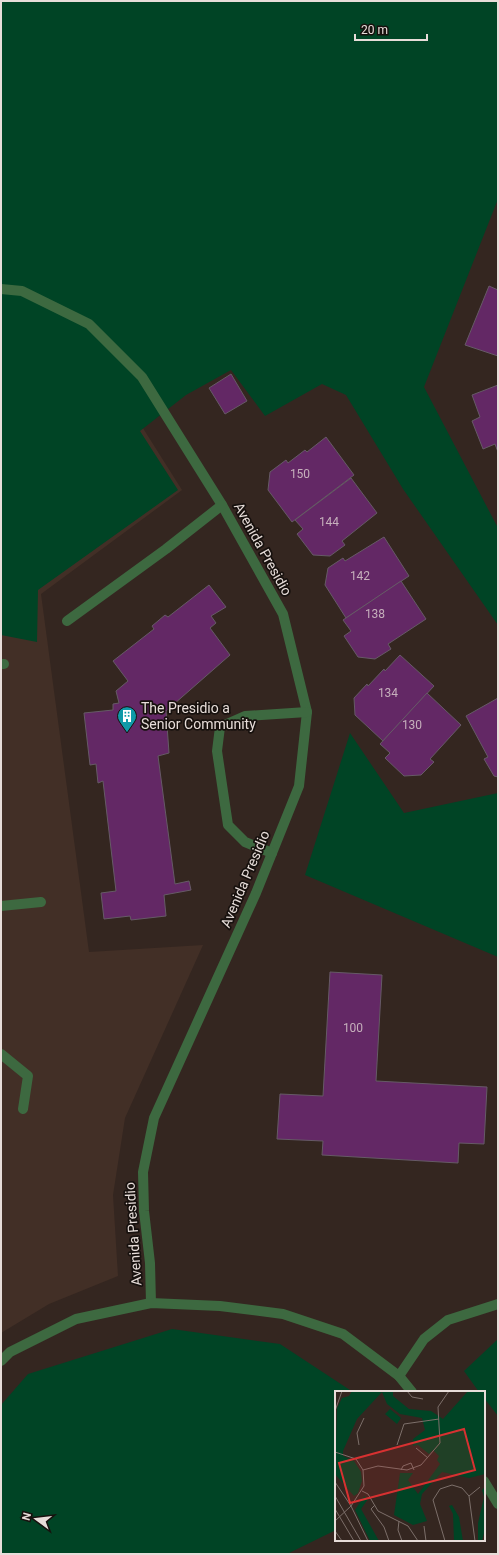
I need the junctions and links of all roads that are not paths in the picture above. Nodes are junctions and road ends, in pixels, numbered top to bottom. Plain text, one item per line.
1 (1, 289) edge
2 (222, 505) junction
3 (67, 621) dead end
4 (307, 712) junction
5 (272, 853) junction
6 (41, 902) dead end
7 (1, 906) edge
8 (1, 1054) edge
9 (23, 1109) dead end
10 (151, 1303) junction
11 (498, 1304) edge
12 (1, 1360) edge
13 (399, 1376) junction
14 (411, 1391) edge
15 (485, 1483) edge
16 (498, 1504) edge

1 - 2 street, Avenida Presidio
2 - 3 street
2 - 4 street, Avenida Presidio
4 - 5 street, Avenida Presidio
4 - 5 street
5 - 10 street, Avenida Presidio
6 - 7 street
8 - 9 street
10 - 12 street
10 - 13 street, Avenida Presidio
11 - 13 street
13 - 14 street, Avenida Presidio
15 - 16 street

